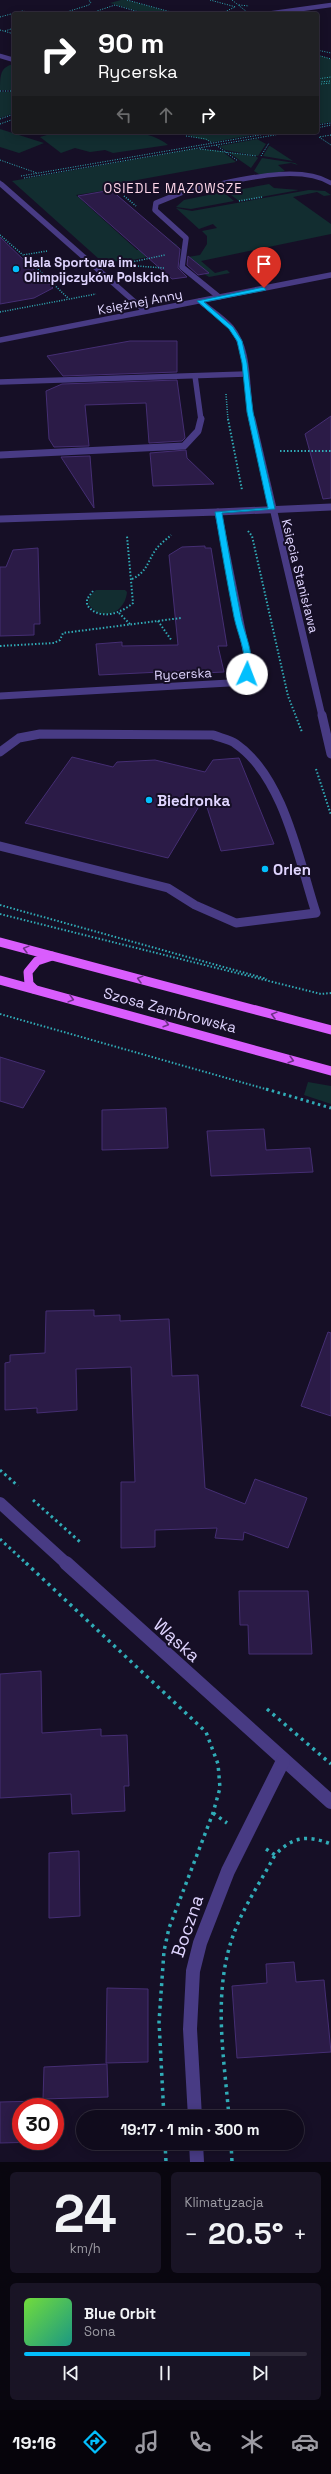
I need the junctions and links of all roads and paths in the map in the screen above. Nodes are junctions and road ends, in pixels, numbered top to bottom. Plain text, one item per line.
1 (88, 0) edge
2 (127, 0) edge
3 (210, 0) edge
4 (232, 0) edge
5 (331, 5) edge
6 (236, 7) junction
7 (240, 7) junction
8 (66, 12) edge
9 (94, 12) edge
10 (139, 12) edge
11 (171, 12) edge
12 (225, 12) edge
13 (246, 12) edge
14 (280, 12) edge
15 (12, 14) edge
16 (0, 17) edge
17 (12, 29) edge
18 (0, 30) edge
19 (4, 31) junction
20 (12, 33) edge
21 (319, 51) edge
22 (331, 54) edge
23 (0, 56) edge
24 (319, 56) edge
25 (12, 59) edge
26 (331, 59) edge
27 (331, 77) edge
28 (319, 80) edge
29 (319, 81) edge
30 (331, 82) edge
31 (0, 91) edge
32 (12, 91) edge
33 (12, 115) edge
34 (0, 119) edge
35 (12, 120) edge
36 (331, 123) edge
37 (0, 124) edge
38 (319, 125) edge
39 (331, 125) edge
40 (319, 128) edge
41 (263, 134) edge
42 (280, 134) edge
43 (331, 135) edge
44 (331, 145) edge
45 (196, 148) junction
46 (268, 158) dead end
47 (0, 160) edge
48 (38, 173) junction
49 (18, 176) dead end
50 (15, 179) dead end
51 (331, 183) edge
52 (0, 184) edge
53 (124, 196) dead end
54 (141, 211) dead end
55 (0, 235) edge
56 (72, 247) junction
57 (168, 254) dead end
58 (23, 255) junction
59 (166, 267) dead end
60 (331, 276) edge
61 (120, 289) junction
62 (219, 297) junction
63 (69, 299) junction
64 (200, 301) junction
65 (0, 312) edge
66 (145, 312) junction
67 (0, 340) edge
68 (246, 374) junction
69 (194, 376) junction
70 (0, 382) edge
71 (274, 451) dead end
72 (331, 451) edge
73 (0, 455) edge
74 (331, 507) edge
75 (272, 509) junction
76 (218, 512) junction
77 (0, 519) edge
78 (220, 526) junction
79 (126, 530) dead end
80 (173, 533) dead end
81 (132, 579) junction
82 (93, 591) dead end
83 (120, 613) junction
84 (181, 618) dead end
85 (157, 621) junction
86 (131, 625) junction
87 (172, 641) dead end
88 (0, 646) edge
89 (0, 696) edge
90 (304, 737) dead end
91 (0, 752) edge
92 (331, 754) edge
93 (314, 765) dead end
94 (331, 815) edge
95 (0, 846) edge
96 (0, 905) edge
97 (0, 914) edge
98 (0, 942) edge
99 (53, 956) junction
100 (0, 980) edge
101 (34, 989) junction
102 (331, 993) edge
103 (321, 994) junction
104 (0, 1014) edge
105 (329, 1028) edge
106 (331, 1071) edge
107 (331, 1108) edge
108 (0, 1503) edge
109 (0, 1539) edge
110 (283, 1761) junction
111 (331, 1802) edge
112 (275, 1855) dead end
113 (164, 2110) edge
114 (195, 2110) edge
115 (229, 2110) edge
116 (165, 2150) edge
117 (196, 2150) edge
118 (231, 2150) edge
119 (166, 2162) edge
120 (197, 2162) edge
121 (232, 2162) edge

1 - 8 path
2 - 11 path
3 - 6 path
4 - 7 path
5 - 14 street
6 - 7 path
6 - 12 path
7 - 13 path
9 - 10 path
15 - 16 path
17 - 19 path
18 - 19 path
19 - 20 path
21 - 22 path
23 - 25 street
24 - 26 path
27 - 28 path
29 - 30 path
31 - 32 path
33 - 34 path
35 - 37 path
36 - 38 path
39 - 40 path
41 - 48 path
42 - 45 path
43 - 44 path
45 - 46 path
45 - 50 path
47 - 48 path
48 - 49 path
51 - 62 street
52 - 56 street
53 - 54 path
55 - 58 path
56 - 58 path
56 - 61 street
57 - 59 path
58 - 63 path
60 - 62 street, Księżnej Anny
61 - 63 path
61 - 66 street
62 - 64 street, Księżnej Anny
63 - 65 path
64 - 66 street, Księżnej Anny
64 - 68 street, Księcia Stanisława
66 - 67 street, Księżnej Anny
68 - 69 street
68 - 75 street, Księcia Stanisława
69 - 70 street
69 - 73 street
71 - 72 path
74 - 75 street
75 - 76 street
75 - 92 street, Księcia Stanisława
76 - 77 street
76 - 78 street, Rycerska
78 - 89 street, Rycerska
78 - 90 path
79 - 81 path
80 - 81 path
81 - 83 path
82 - 83 path
83 - 86 path
84 - 85 path
85 - 86 path
85 - 87 path
86 - 88 path
91 - 95 street
93 - 94 path
96 - 103 path
97 - 103 path
99 -> 98 main road, Szosa Zambrowska
99 - 101 main road
105 -> 99 main road, Szosa Zambrowska
100 - 101 main road, Szosa Zambrowska
101 -> 106 main road, Szosa Zambrowska
102 - 103 path
104 - 107 path
108 - 110 street, Wąska
109 - 113 path
110 - 111 street, Wąska
110 - 114 street, Boczna
112 - 115 path
116 - 119 path
117 - 120 street
118 - 121 path

